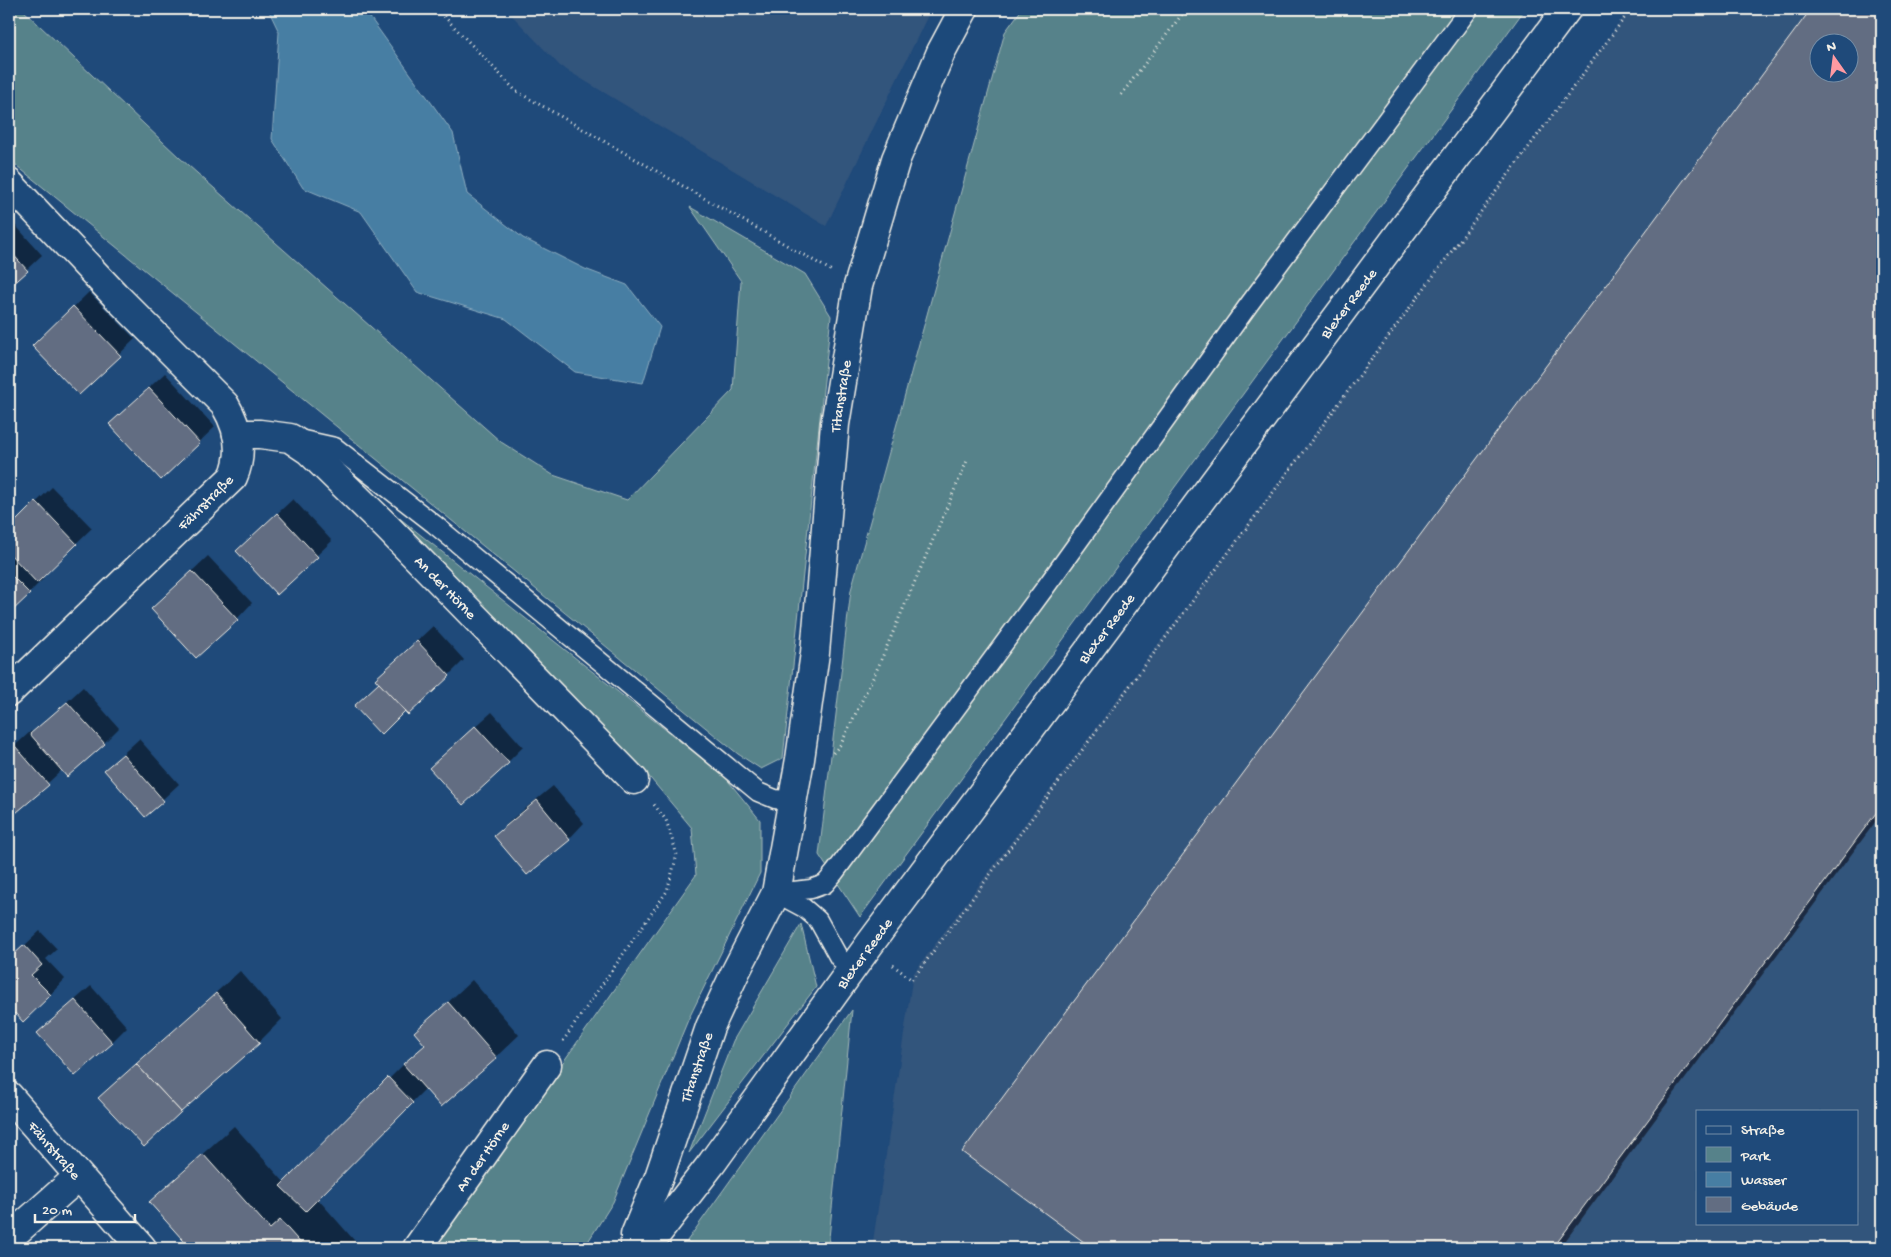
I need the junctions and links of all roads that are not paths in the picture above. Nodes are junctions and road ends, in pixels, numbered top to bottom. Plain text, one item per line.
1 (964, 9) edge
2 (1469, 9) edge
3 (1567, 9) edge
4 (9, 183) edge
5 (237, 434) junction
6 (290, 438) junction
7 (9, 692) edge
8 (634, 780) road end
9 (793, 801) junction
10 (776, 892) junction
11 (852, 968) junction
12 (548, 1064) road end
13 (9, 1096) edge
14 (78, 1177) junction
15 (9, 1238) edge
16 (142, 1248) edge
17 (417, 1248) edge
18 (635, 1248) edge
19 (646, 1248) edge

1 - 9 street, Titanstraße
2 - 10 lane
3 - 11 street, Blexer Reede
4 - 5 street, Fährstraße
5 - 6 street, An der Hörne
5 - 7 street, Fährstraße
6 - 8 street, An der Hörne
6 - 9 lane
9 - 10 street, Titanstraße
10 - 11 lane
10 - 18 street, Titanstraße
11 - 19 street, Blexer Reede
12 - 17 street, An der Hörne
13 - 14 street, Fährstraße
14 - 15 street
14 - 16 street, Fährstraße

